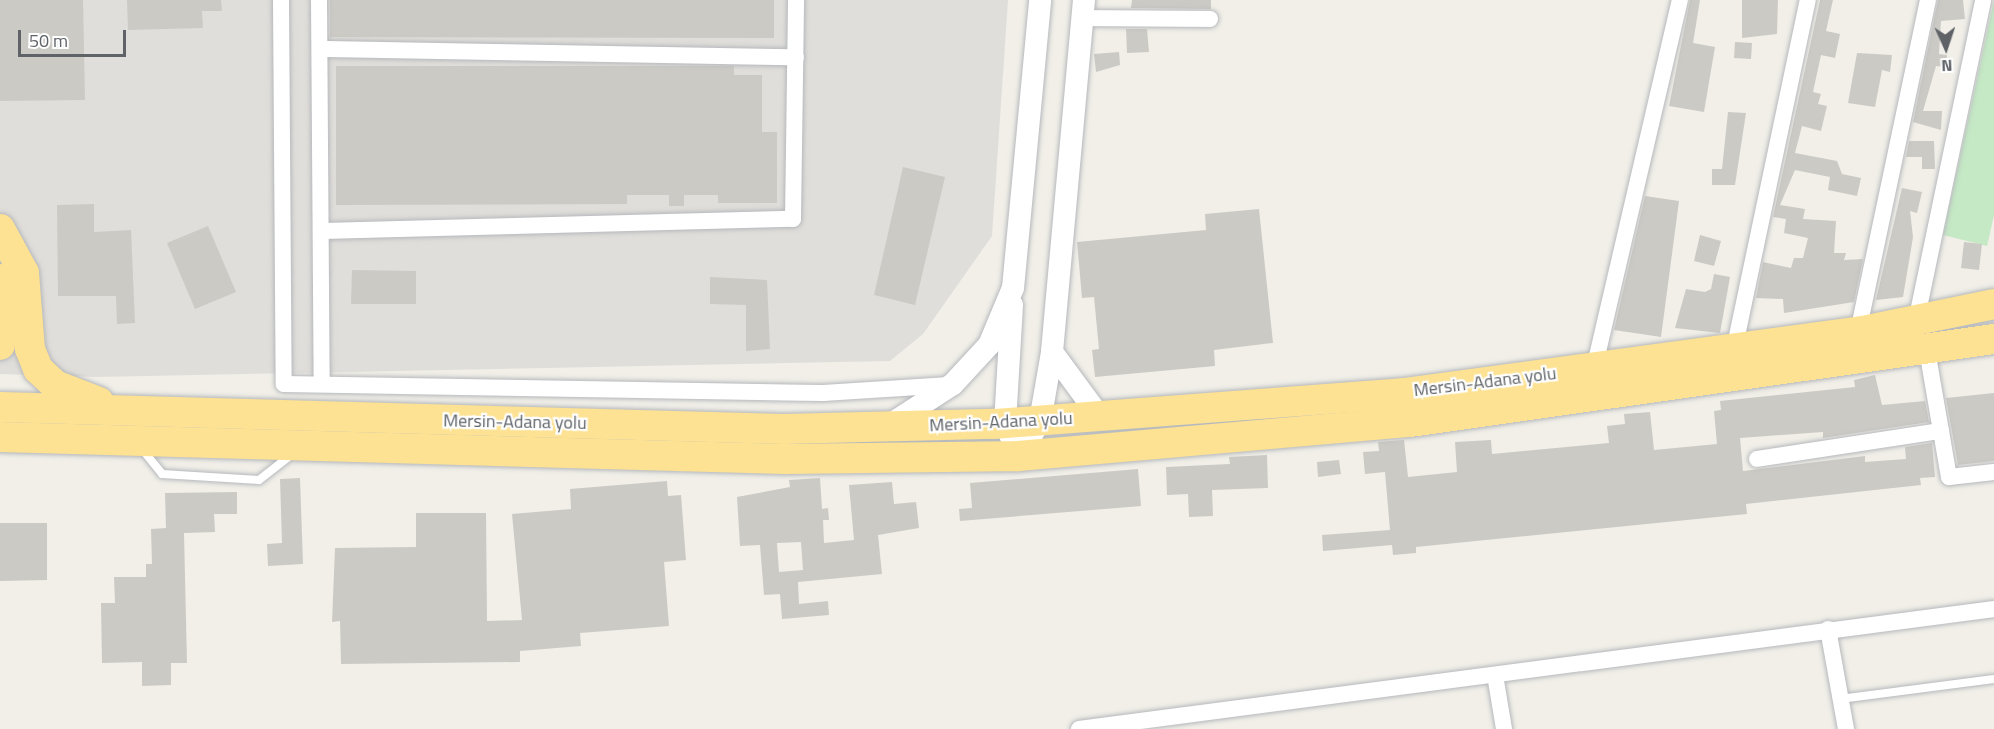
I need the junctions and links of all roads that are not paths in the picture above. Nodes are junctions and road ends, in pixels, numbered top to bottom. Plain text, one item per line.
1 (280, 0) edge
2 (320, 0) edge
3 (796, 0) edge
4 (1040, 0) edge
5 (1680, 0) edge
6 (1808, 0) edge
7 (1928, 0) edge
8 (1983, 0) edge
9 (1083, 9) edge
10 (1210, 20) dead end
11 (320, 49) junction
12 (796, 57) junction
13 (0, 229) edge
14 (321, 231) junction
15 (0, 279) edge
16 (1013, 288) junction
17 (1994, 304) edge
18 (1917, 317) junction
19 (1858, 332) junction
20 (1994, 339) edge
21 (0, 345) edge
22 (1734, 350) junction
23 (1927, 350) junction
24 (1052, 352) junction
25 (1594, 369) junction
26 (322, 384) junction
27 (953, 384) junction
28 (0, 407) edge
29 (194, 416) junction
30 (1100, 417) junction
31 (1040, 421) junction
32 (1005, 423) junction
33 (888, 426) junction
34 (1941, 431) junction
35 (0, 437) edge
36 (1019, 456) junction
37 (1757, 459) dead end
38 (1994, 472) edge
39 (1994, 609) edge
40 (1828, 629) junction
41 (1495, 675) junction
42 (1994, 679) edge
43 (1840, 699) junction
44 (1088, 728) edge
45 (1504, 729) edge
46 (1846, 729) edge

1 - 26 street
2 - 11 street
3 - 12 street
4 - 16 main road
5 - 25 street
6 - 22 street
7 - 19 street
8 - 18 street
9 - 10 street
9 - 24 main road
11 - 12 street
11 - 14 street
12 - 14 street
13 - 29 highway
14 - 26 street
15 - 21 highway
16 - 27 main road
16 - 32 main road
17 - 18 highway, Mersin-Adana yolu
18 - 19 highway, Mersin-Adana yolu
19 - 22 highway, Mersin-Adana yolu
20 - 23 highway, Mersin-Adana yolu
22 - 25 highway, Mersin-Adana yolu
23 - 34 street
23 - 36 highway, Mersin-Adana yolu
24 - 30 main road
24 - 31 main road
25 - 30 highway, Mersin-Adana yolu
26 - 27 street
27 - 33 main road
28 - 29 highway, Mersin-Adana yolu
29 - 33 highway, Mersin-Adana yolu
30 - 31 highway, Mersin-Adana yolu
31 - 32 highway, Mersin-Adana yolu
31 - 36 main road
32 - 33 highway, Mersin-Adana yolu
32 - 36 main road
34 - 37 street
34 - 38 street
35 - 36 highway, Mersin-Adana yolu
39 - 40 street
40 - 41 street
40 - 43 street
41 - 44 street
41 - 45 street
42 - 43 lane
43 - 46 street

